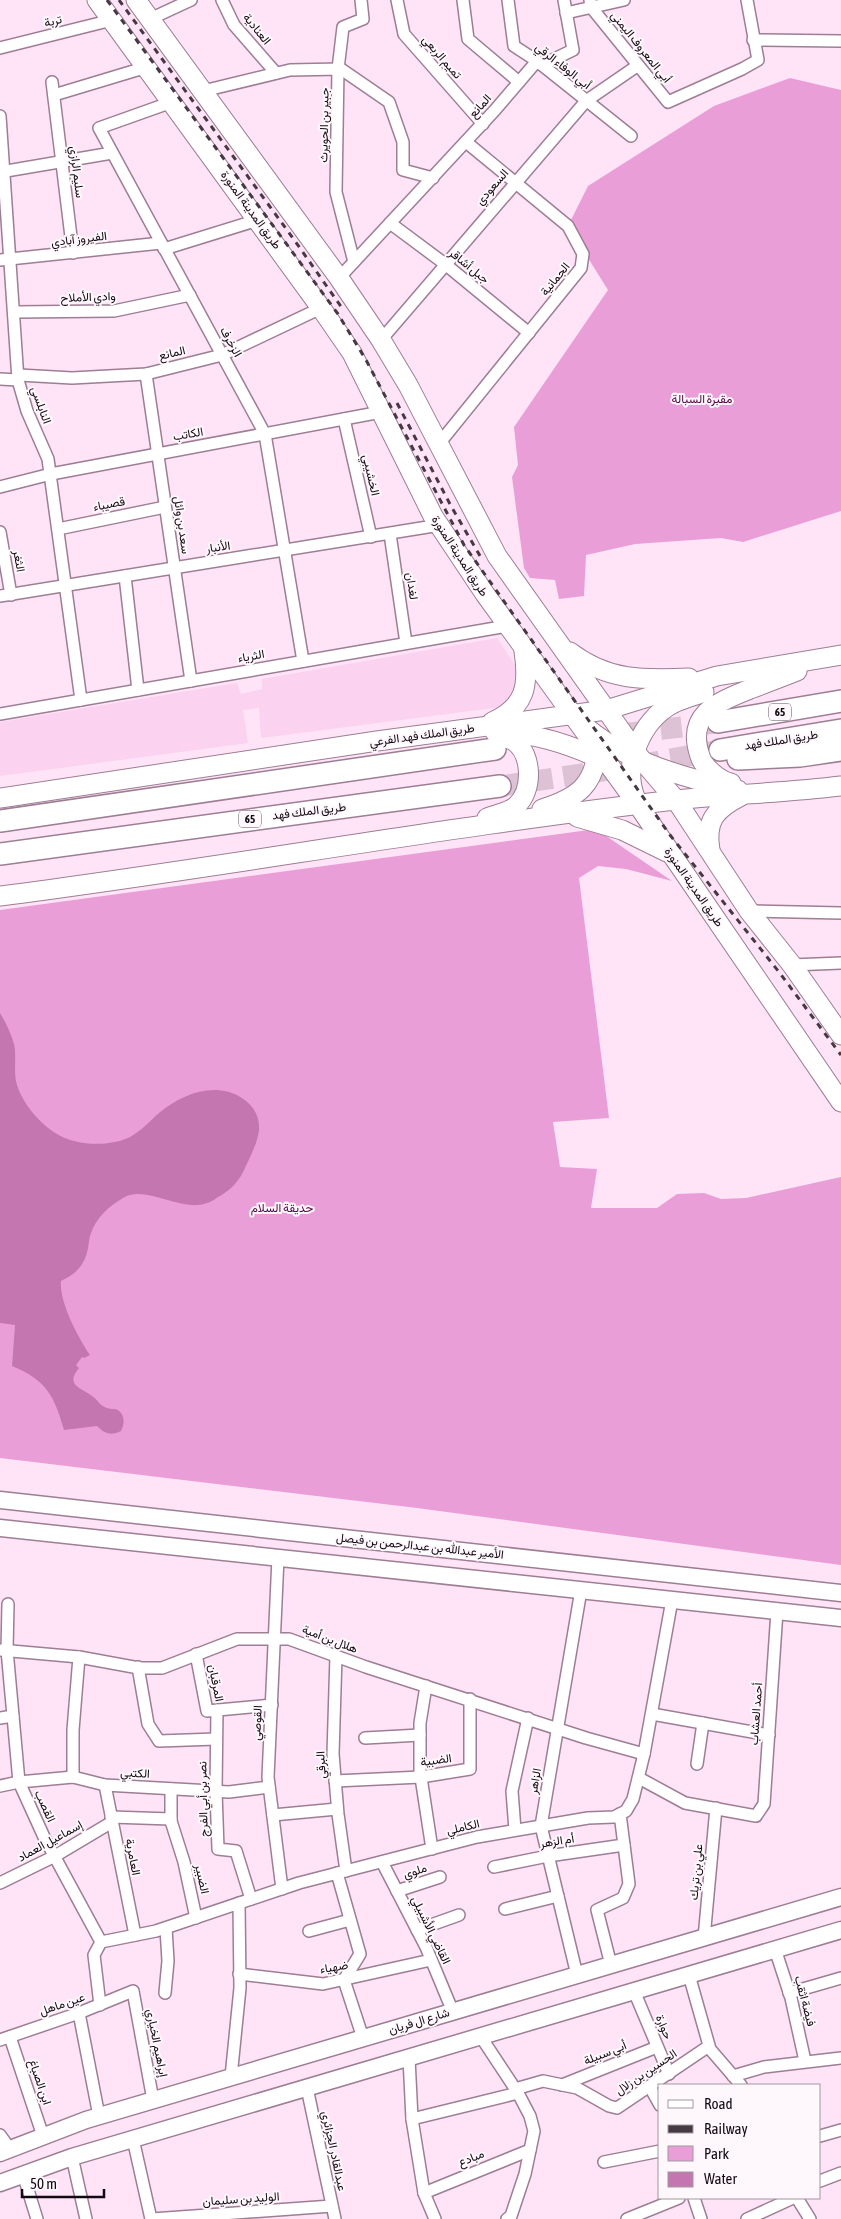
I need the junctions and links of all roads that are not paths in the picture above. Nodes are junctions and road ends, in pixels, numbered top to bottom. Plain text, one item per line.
1 (97, 0) edge
2 (136, 0) edge
3 (161, 0) edge
4 (191, 0) edge
5 (222, 0) edge
6 (361, 0) edge
7 (397, 0) edge
8 (463, 0) edge
9 (508, 0) edge
10 (564, 0) edge
11 (624, 0) edge
12 (747, 0) edge
13 (590, 4) edge
14 (566, 13) junction
15 (157, 15) junction
16 (112, 20) junction
17 (753, 40) junction
18 (841, 41) edge
19 (0, 48) edge
20 (540, 63) junction
21 (637, 66) junction
22 (147, 67) junction
23 (339, 69) junction
24 (276, 73) junction
25 (52, 82) dead end
26 (519, 82) junction
27 (202, 91) junction
28 (54, 95) junction
29 (586, 101) junction
30 (172, 102) junction
31 (0, 116) edge
32 (483, 124) junction
33 (631, 136) dead end
34 (466, 142) junction
35 (112, 153) junction
36 (62, 162) junction
37 (2, 171) edge
38 (433, 178) junction
39 (514, 183) junction
40 (258, 220) junction
41 (390, 223) junction
42 (163, 246) junction
43 (73, 253) junction
44 (5, 260) edge
45 (354, 262) junction
46 (445, 264) junction
47 (339, 278) junction
48 (190, 295) junction
49 (322, 308) junction
50 (15, 312) junction
51 (529, 333) junction
52 (381, 340) junction
53 (222, 355) junction
54 (146, 374) junction
55 (18, 378) junction
56 (0, 379) edge
57 (381, 412) junction
58 (344, 419) junction
59 (265, 434) junction
60 (438, 446) junction
61 (157, 454) junction
62 (50, 474) junction
63 (0, 487) edge
64 (165, 507) junction
65 (440, 525) junction
66 (58, 529) junction
67 (0, 532) edge
68 (390, 534) junction
69 (371, 537) junction
70 (284, 551) junction
71 (174, 566) junction
72 (125, 576) junction
73 (66, 587) junction
74 (5, 595) edge
75 (507, 626) junction
76 (557, 642) junction
77 (406, 643) junction
78 (524, 650) junction
79 (837, 656) edge
80 (303, 661) junction
81 (718, 676) junction
82 (191, 681) junction
83 (138, 690) junction
84 (81, 700) junction
85 (841, 701) edge
86 (606, 710) junction
87 (0, 714) edge
88 (570, 714) junction
89 (718, 722) tunnel mouth
90 (484, 726) junction
91 (841, 730) edge
92 (441, 732) junction
93 (495, 749) dead end
94 (841, 750) edge
95 (599, 752) junction
96 (636, 755) junction
97 (630, 775) junction
98 (841, 780) edge
99 (500, 786) tunnel mouth
100 (841, 786) edge
101 (792, 793) junction
102 (742, 796) junction
103 (0, 798) edge
104 (676, 800) junction
105 (638, 806) junction
106 (566, 815) junction
107 (0, 821) edge
108 (455, 829) junction
109 (710, 850) junction
110 (0, 854) edge
111 (673, 856) junction
112 (0, 896) edge
113 (749, 911) junction
114 (841, 913) edge
115 (841, 964) edge
116 (792, 965) junction
117 (841, 1033) edge
118 (841, 1102) edge
119 (0, 1500) edge
120 (0, 1528) edge
121 (278, 1558) junction
122 (581, 1590) junction
123 (841, 1593) edge
124 (672, 1600) junction
125 (8, 1604) dead end
126 (777, 1611) junction
127 (841, 1618) edge
128 (276, 1638) junction
129 (4, 1650) edge
130 (196, 1654) junction
131 (336, 1656) junction
132 (79, 1657) junction
133 (138, 1667) junction
134 (426, 1686) junction
135 (470, 1700) junction
136 (272, 1705) junction
137 (216, 1710) junction
138 (652, 1714) junction
139 (13, 1716) junction
140 (0, 1718) edge
141 (528, 1718) junction
142 (703, 1723) junction
143 (558, 1728) junction
144 (420, 1735) junction
145 (769, 1735) junction
146 (365, 1738) dead end
147 (216, 1739) junction
148 (644, 1754) junction
149 (697, 1764) dead end
150 (73, 1777) junction
151 (421, 1777) junction
152 (638, 1778) junction
153 (335, 1781) junction
154 (19, 1782) junction
155 (105, 1785) junction
156 (0, 1786) edge
157 (269, 1787) junction
158 (171, 1789) junction
159 (216, 1791) junction
160 (716, 1808) junction
161 (337, 1809) junction
162 (273, 1814) junction
163 (620, 1814) junction
164 (112, 1819) junction
165 (171, 1819) junction
166 (541, 1826) junction
167 (515, 1830) junction
168 (624, 1845) junction
169 (432, 1848) junction
170 (54, 1856) junction
171 (548, 1856) junction
172 (382, 1862) junction
173 (494, 1867) dead end
174 (341, 1872) junction
175 (440, 1877) dead end
176 (0, 1883) edge
177 (282, 1889) junction
178 (397, 1891) junction
179 (558, 1896) junction
180 (841, 1897) edge
181 (251, 1899) junction
182 (239, 1904) junction
183 (505, 1909) dead end
184 (459, 1915) dead end
185 (196, 1918) junction
186 (350, 1920) junction
187 (166, 1928) junction
188 (417, 1930) junction
189 (841, 1930) edge
190 (309, 1931) dead end
191 (135, 1935) junction
192 (704, 1938) junction
193 (100, 1942) junction
194 (775, 1949) junction
195 (431, 1960) junction
196 (611, 1965) junction
197 (240, 1974) junction
198 (577, 1975) junction
199 (689, 1975) junction
200 (841, 1978) edge
201 (344, 1980) junction
202 (133, 1992) joint
203 (634, 1992) junction
204 (165, 1993) dead end
205 (790, 1993) junction
206 (100, 2005) junction
207 (453, 2012) junction
208 (79, 2013) junction
209 (480, 2037) junction
210 (5, 2038) edge
211 (363, 2038) junction
212 (657, 2047) junction
213 (708, 2048) junction
214 (409, 2058) junction
215 (841, 2058) edge
216 (805, 2061) junction
217 (669, 2074) junction
218 (732, 2076) junction
219 (231, 2077) junction
220 (740, 2084) edge
221 (562, 2085) junction
222 (650, 2087) junction
223 (307, 2088) junction
224 (516, 2091) junction
225 (153, 2100) junction
226 (658, 2101) edge
227 (99, 2116) junction
228 (412, 2119) junction
229 (841, 2130) edge
230 (0, 2135) edge
231 (44, 2136) junction
232 (821, 2136) edge
233 (133, 2139) junction
234 (530, 2150) junction
235 (5, 2151) edge
236 (658, 2151) edge
237 (72, 2157) junction
238 (604, 2162) dead end
239 (841, 2173) edge
240 (23, 2174) junction
241 (821, 2181) edge
242 (0, 2183) edge
243 (424, 2193) junction
244 (677, 2199) edge
245 (694, 2199) edge
246 (791, 2199) edge
247 (798, 2199) edge
248 (332, 2206) junction
249 (37, 2219) edge
250 (86, 2219) edge
251 (151, 2219) edge
252 (335, 2219) edge
253 (435, 2219) edge
254 (507, 2219) edge
255 (627, 2219) edge
256 (701, 2219) edge
257 (746, 2219) edge
258 (810, 2219) edge

1 - 16 main road, طريق المدينة المنورة
2 - 15 main road
3 - 15 street
4 - 15 street
5 - 24 street, العنادية
6 - 23 street, جبير بن الحويرث
7 - 32 street, تميم الربعي
8 - 26 street
9 - 20 street, أبي الوفاء الرقي
10 - 14 street, المانع
11 - 13 street
12 - 17 street, أبي المعروف اليمني
13 - 14 street
13 - 21 street, أبي المعروف اليمني
14 - 20 street, المانع
15 - 27 main road
16 - 19 street, تربة
16 - 22 main road, طريق المدينة المنورة
17 - 18 street
17 - 21 street, أبي المعروف اليمني
20 - 26 street, المانع
20 - 29 street, أبي الوفاء الرقي
21 - 29 street, السعودي
22 - 28 street
22 - 30 main road, طريق المدينة المنورة
23 - 24 street
23 - 38 street
23 - 45 street, جبير بن الحويرث
24 - 27 street
25 - 28 street, سليم الرازي
26 - 32 street, المانع
27 - 47 main road
28 - 36 street, سليم الرازي
29 - 33 street, أبي الوفاء الرقي
29 - 39 street, السعودي
30 - 35 street, الزخرف
30 - 40 main road, طريق المدينة المنورة
31 - 37 street, النابلسي
32 - 34 street, المانع
34 - 38 street, المانع
34 - 39 street, الجمانية
35 - 36 street
35 - 42 street, الزخرف
36 - 37 street
36 - 43 street, سليم الرازي
37 - 44 street, النابلسي
38 - 41 street, المانع
39 - 46 street, السعودي
39 - 51 street, الجمانية
40 - 42 street, الفيروز آبادي
40 - 49 main road, طريق المدينة المنورة
41 - 45 street, المانع
41 - 46 street, جبل أشاقر
42 - 43 street, الفيروز آبادي
42 - 48 street, الزخرف
43 - 44 street, الفيروز آبادي
44 - 50 street, النابلسي
45 - 47 street, المانع
46 - 51 street, جبل أشاقر
46 - 52 street, السعودي
47 - 52 main road
48 - 50 street, وادي الأملاح
48 - 53 street, الزخرف
49 - 53 street, المانع
49 - 57 main road, طريق المدينة المنورة
50 - 55 street, النابلسي
51 - 60 street, الجمانية
52 - 60 main road
53 - 54 street, المانع
53 - 59 street, الزخرف
54 - 55 street, المانع
54 - 61 street, سعد بن وائل
55 - 56 street, المانع
55 - 62 street, النابلسي
57 - 58 street, الكاتب
57 - 65 main road, طريق المدينة المنورة
58 - 59 street, الكاتب
58 - 69 street, الخشيبي
59 - 61 street, الكاتب
59 - 70 street, الزخرف
60 - 76 main road
61 - 62 street, الكاتب
61 - 64 street, سعد بن وائل
62 - 63 street, الكاتب
62 - 66 street, النابلسي
64 - 66 street, قصيباء
64 - 71 street, سعد بن وائل
65 - 68 street, الأنبار
65 - 75 main road, طريق المدينة المنورة
66 - 73 street, النابلسي
67 - 74 street, الثغر
68 - 69 street, الأنبار
68 - 77 street, لغدان
69 - 70 street, الأنبار
70 - 71 street, الأنبار
70 - 80 street, الزخرف
71 - 72 street, الأنبار
71 - 82 street, سعد بن وائل
72 - 73 street, الأنبار
72 - 83 street
73 - 74 street, الأنبار
73 - 84 street, النابلسي
75 - 77 street, الثرياء
75 - 78 main road, طريق المدينة المنورة
76 - 81 main road
76 - 86 main road
77 - 80 street, الثرياء
78 - 88 main road, طريق المدينة المنورة
78 - 90 main road
79 - 81 main road, طريق الملك فهد الفرعي
79 - 96 main road
79 - 101 main road
80 - 82 street, الثرياء
81 - 86 main road, طريق الملك فهد الفرعي
82 - 83 street, الثرياء
83 - 84 street, الثرياء
84 - 87 street, الثرياء
85 - 89 highway, 65
86 - 88 main road, طريق الملك فهد الفرعي
86 - 95 main road
86 - 96 main road
88 - 90 main road, طريق الملك فهد الفرعي
88 - 95 main road, طريق المدينة المنورة
90 - 92 main road, طريق الملك فهد الفرعي
91 - 94 highway, طريق الملك فهد / 65
92 - 95 main road
92 - 103 main road, طريق الملك فهد الفرعي
92 - 108 main road
93 - 107 highway
95 - 96 main road
95 - 97 main road
95 - 105 main road, طريق المدينة المنورة
95 - 108 main road
96 - 97 main road
96 - 101 main road
96 - 104 main road
97 - 104 main road
97 - 105 main road
98 - 101 main road
99 - 110 highway, طريق الملك فهد / 65
100 - 101 main road
101 - 102 main road
102 - 104 main road
102 - 109 main road
104 - 105 main road
104 - 109 main road
105 - 106 main road
105 - 111 main road, طريق المدينة المنورة
106 - 108 main road
106 - 111 main road
108 - 112 main road
109 - 113 main road
111 - 118 main road, طريق المدينة المنورة
113 - 114 street
113 - 116 main road
115 - 116 street
116 - 117 main road
119 - 123 main road, الأمير عبدالله بن عبدالرحمن بن فيصل
120 - 121 main road
121 - 122 main road
121 - 128 street, القوصي
122 - 124 main road
122 - 143 street, الزاهر
124 - 126 main road
124 - 138 street
125 - 129 street, القصب
126 - 127 main road
126 - 145 street, أحمد العشاب
128 - 130 street, هلال بن أمية
128 - 131 street, هلال بن أمية
128 - 136 street, القوصي
129 - 132 street, هلال بن أمية
129 - 139 street, القصب
130 - 133 street, هلال بن أمية
130 - 137 street, المرقبان
131 - 134 street, هلال بن أمية
131 - 153 street, البرقي
132 - 133 street, هلال بن أمية
132 - 150 street
133 - 147 street
134 - 135 street, هلال بن أمية
134 - 144 street
135 - 141 street, هلال بن أمية
135 - 151 street, الضبية
136 - 137 street, المرقبان
136 - 157 street, القوصي
137 - 147 street, نصر بن أبي الفرج
138 - 142 street
138 - 148 street
139 - 140 street
139 - 154 street, القصب
141 - 143 street, هلال بن أمية
141 - 167 street, الزاهر
142 - 145 street
142 - 149 street
143 - 148 street, هلال بن أمية
143 - 166 street, الزاهر
144 - 146 street
144 - 151 street
145 - 160 street, أحمد العشاب
147 - 159 street, نصر بن أبي الفرج
148 - 152 street
150 - 154 street, الكتبي
150 - 155 street, الكتبي
151 - 153 street, الضبية
151 - 169 street
152 - 160 street
152 - 163 street
153 - 161 street, البرقي
154 - 156 street, الكتبي
154 - 170 street, القصب
155 - 158 street, الكتبي
155 - 164 street, العامرية
157 - 159 street, الكتبي
157 - 162 street, القوصي
158 - 159 street, الكتبي
158 - 165 street, الضبير
159 - 181 street, نصر بن أبي الفرج
160 - 192 street, علي بن تريك
161 - 162 street
161 - 174 street, البرقي
162 - 177 street, القوصي
163 - 166 street, الكاملي
163 - 168 street
164 - 165 street
164 - 170 street, إسماعيل العماد
164 - 191 street, العامرية
165 - 185 street, الضبير
166 - 167 street, الكاملي
166 - 171 street, الزاهر
167 - 169 street, الكاملي
168 - 171 street, أم الزهر
168 - 196 street
169 - 172 street, الكاملي
170 - 176 street, إسماعيل العماد
170 - 193 street, القصب
171 - 173 street, أم الزهر
171 - 179 street, الزاهر
172 - 174 street, الكاملي
172 - 178 street, القاضي الأشبيلي
174 - 177 street, الكاملي
174 - 186 street, البرقي
175 - 178 street, ملوي
177 - 181 street, الكاملي
178 - 188 street, القاضي الأشبيلي
179 - 183 street
179 - 198 street, الزاهر
180 - 192 main road, شارع ال فريان
181 - 182 street, الكاملي
182 - 185 street, الكاملي
182 - 197 street
184 - 188 street
185 - 187 street, الكاملي
186 - 190 street
186 - 201 street, البرقي
187 - 191 street, الكاملي
187 - 204 street
188 - 195 street, القاضي الأشبيلي
189 - 194 main road
191 - 193 street, الكاملي
192 - 196 main road, شارع ال فريان
193 - 206 street
194 - 199 main road
194 - 205 street, فيضة اثقب
195 - 201 street, ضهياء
195 - 207 street, القاضي الأشبيلي
196 - 198 main road, شارع ال فريان
197 - 201 street, ضهياء
197 - 219 street
198 - 207 main road, شارع ال فريان
199 - 203 main road
199 - 213 street
200 - 205 street
201 - 211 street
202 - 206 street, عين ماهل
202 - 225 street, إبراهيم الخياري
203 - 209 main road
203 - 212 street, حوارة
205 - 216 street, فيضة اثقب
206 - 208 street, عين ماهل
207 - 211 main road, شارع ال فريان
208 - 210 street, عين ماهل
208 - 227 street
209 - 214 main road
209 - 224 street
210 - 231 street, ابن الصباغ
211 - 219 main road, شارع ال فريان
212 - 217 street, حوارة
212 - 221 street, أبي سبيلة
213 - 217 street, الحسين بن زلال
213 - 218 street
214 - 223 main road
214 - 228 street
215 - 216 street
216 - 218 street
217 - 222 street, الحسين بن زلال
218 - 220 street
219 - 225 main road, شارع ال فريان
221 - 222 street, الحسين بن زلال
221 - 224 street, الحسين بن زلال
222 - 226 street
223 - 233 main road
223 - 248 street, عبدالقادر الجزائري
224 - 228 street, الحسين بن زلال
224 - 234 street
225 - 227 main road, شارع ال فريان
227 - 231 main road, شارع ال فريان
228 - 243 street
229 - 232 street
230 - 235 street
231 - 235 main road, شارع ال فريان
233 - 237 main road
233 - 251 street
234 - 243 street, مبادع
234 - 254 street
236 - 238 street
237 - 240 main road
237 - 250 street
239 - 241 street
240 - 242 main road
240 - 249 street
243 - 253 street
244 - 255 street
245 - 256 street
246 - 257 street
247 - 258 street
248 - 251 street, الوليد بن سليمان
248 - 252 street, عبدالقادر الجزائري

